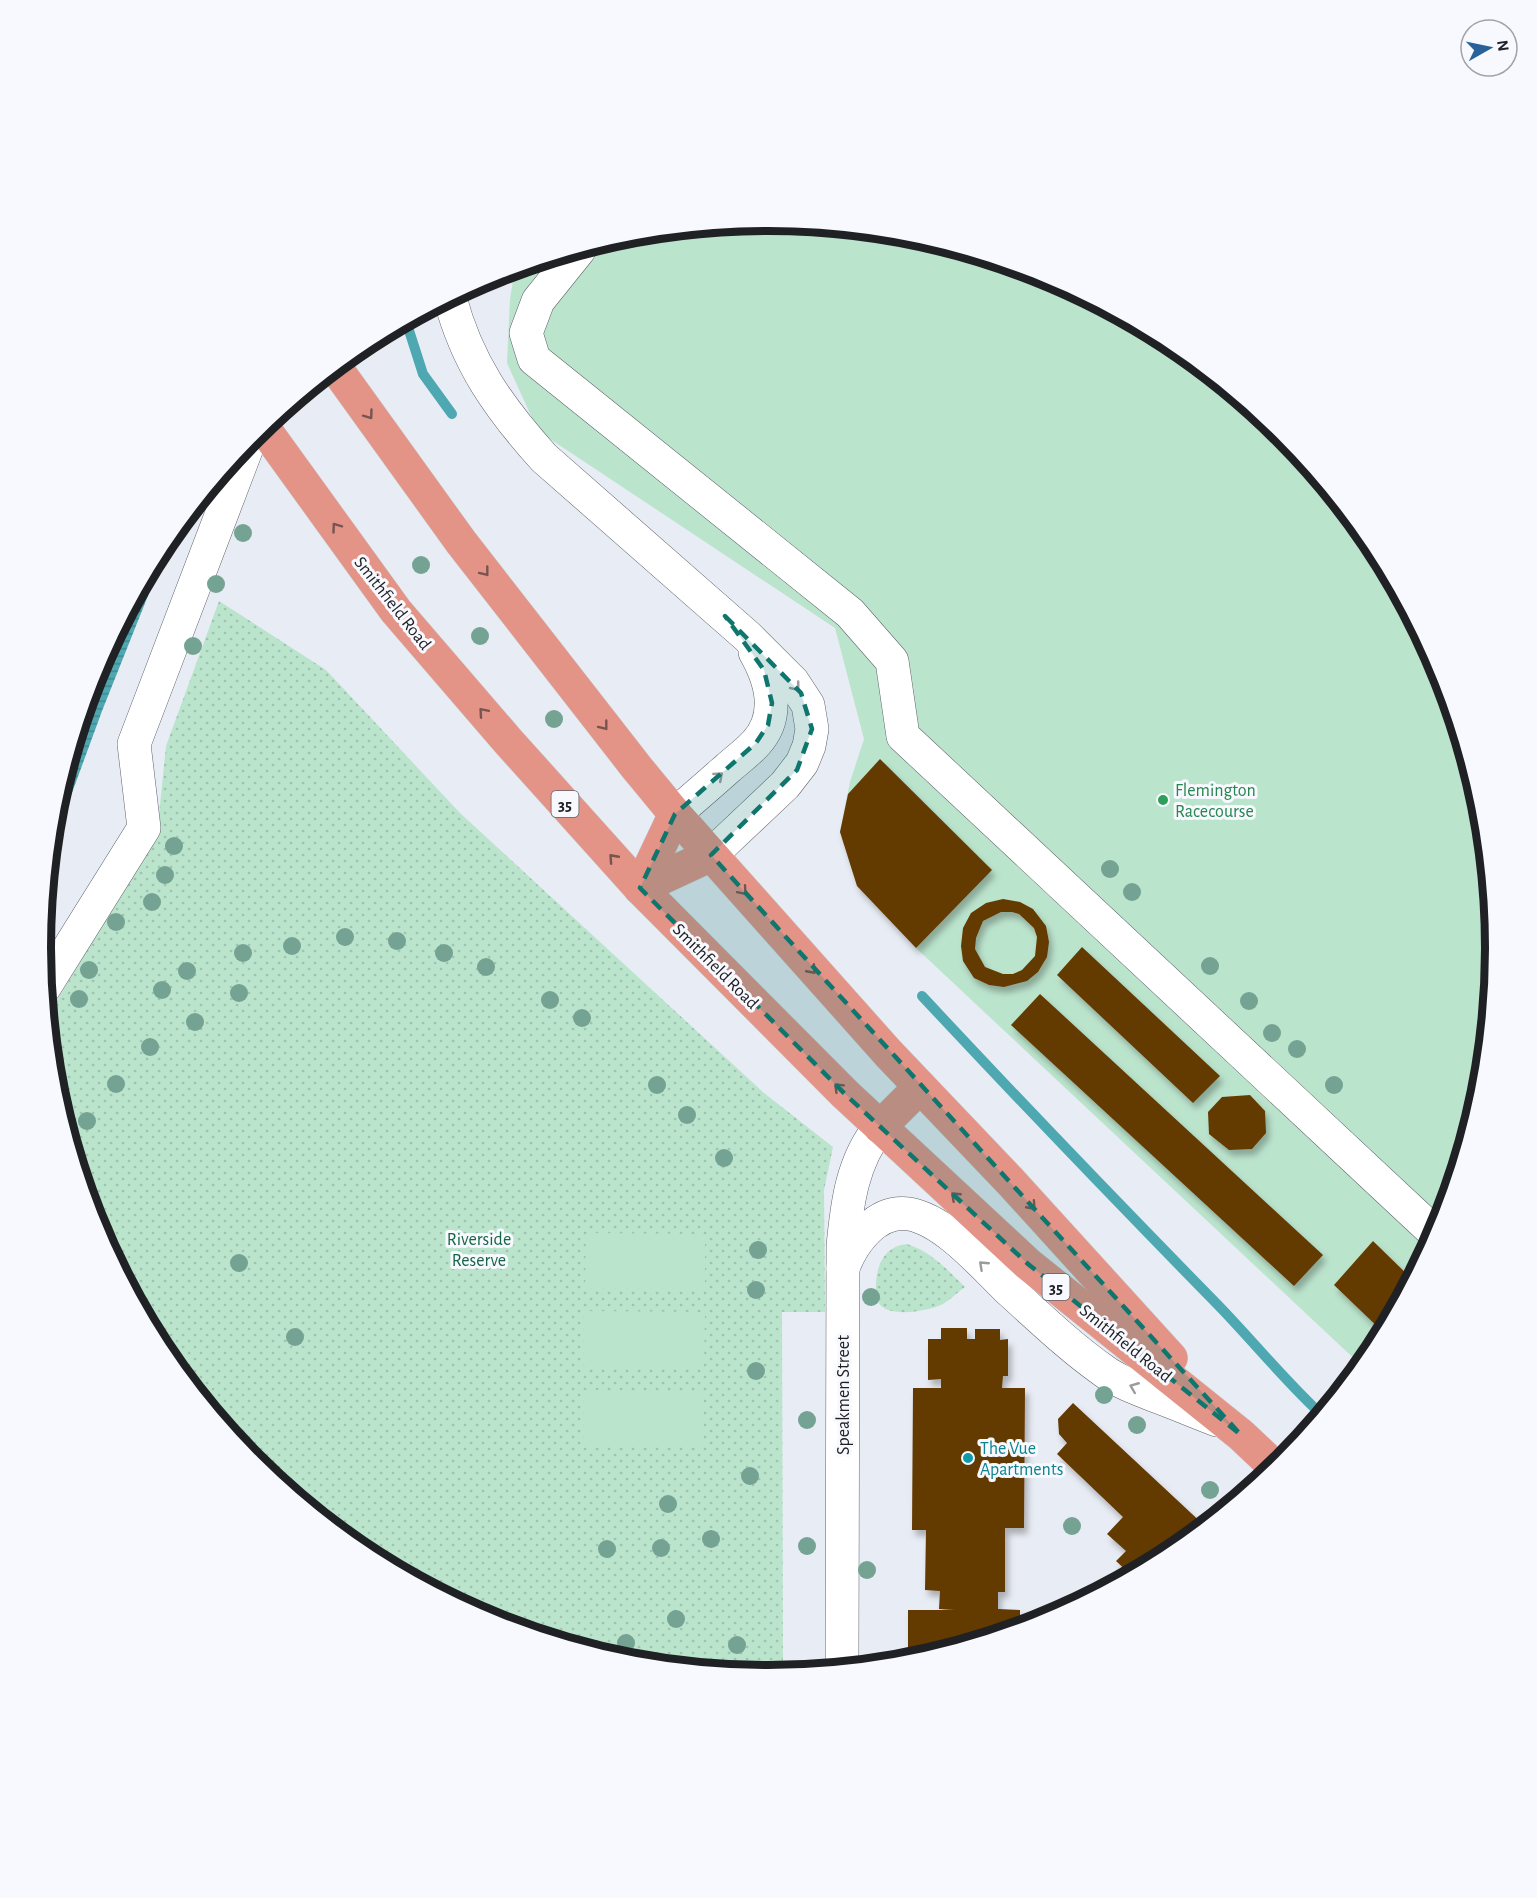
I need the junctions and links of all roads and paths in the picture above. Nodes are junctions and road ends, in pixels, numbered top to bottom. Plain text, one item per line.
1 (570, 260) edge
2 (452, 304) edge
3 (340, 374) edge
4 (269, 434) edge
5 (241, 463) edge
6 (724, 616) junction
7 (675, 814) junction
8 (711, 855) junction
9 (640, 888) junction
10 (52, 975) edge
11 (920, 1087) junction
12 (880, 1127) junction
13 (1429, 1228) edge
14 (843, 1268) junction
15 (1234, 1430) junction
16 (1269, 1462) edge
17 (842, 1662) edge

1 - 13 street
2 - 6 street
3 -> 7 highway, Smithfield Road / 35
9 -> 4 highway, Smithfield Road / 35
5 - 10 street
7 -> 6 street
6 -> 8 street
7 - 8 highway, Smithfield Road / 35
7 - 9 highway
8 - 9 highway
8 -> 11 highway, Smithfield Road / 35
12 -> 9 highway, Smithfield Road / 35
11 - 12 highway
11 -> 15 highway, Smithfield Road / 35
12 - 14 street, Speakmen Street
15 -> 12 highway, Smithfield Road / 35
15 -> 14 street
14 - 17 street, Speakmen Street
15 - 16 highway, Smithfield Road / 35

